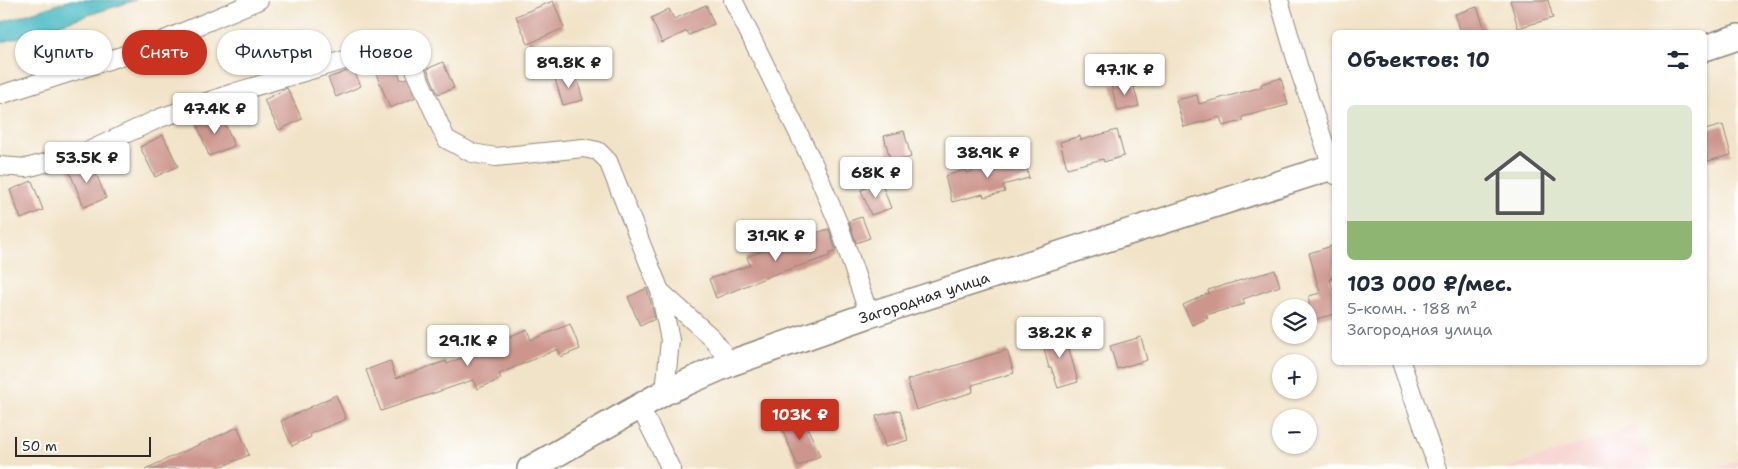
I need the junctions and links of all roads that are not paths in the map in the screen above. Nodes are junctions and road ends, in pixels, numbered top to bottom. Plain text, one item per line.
1 (258, 0) edge
2 (733, 0) edge
3 (1279, 0) edge
4 (1738, 37) edge
5 (1707, 47) edge
6 (0, 95) edge
7 (1332, 164) edge
8 (0, 166) edge
9 (1332, 171) edge
10 (660, 291) junction
11 (869, 315) junction
12 (731, 362) junction
13 (1402, 365) edge
14 (665, 392) junction
15 (640, 407) junction
16 (530, 469) edge
17 (671, 469) edge
18 (1438, 469) edge

1 - 6 street
2 - 11 street
3 - 7 street
4 - 5 street
8 - 10 street
9 - 11 street, Загородная улица
10 - 12 street
10 - 14 street
11 - 12 street, Загородная улица
12 - 14 street, Загородная улица
13 - 18 street
14 - 15 street, Загородная улица
15 - 16 street, Загородная улица
15 - 17 street

